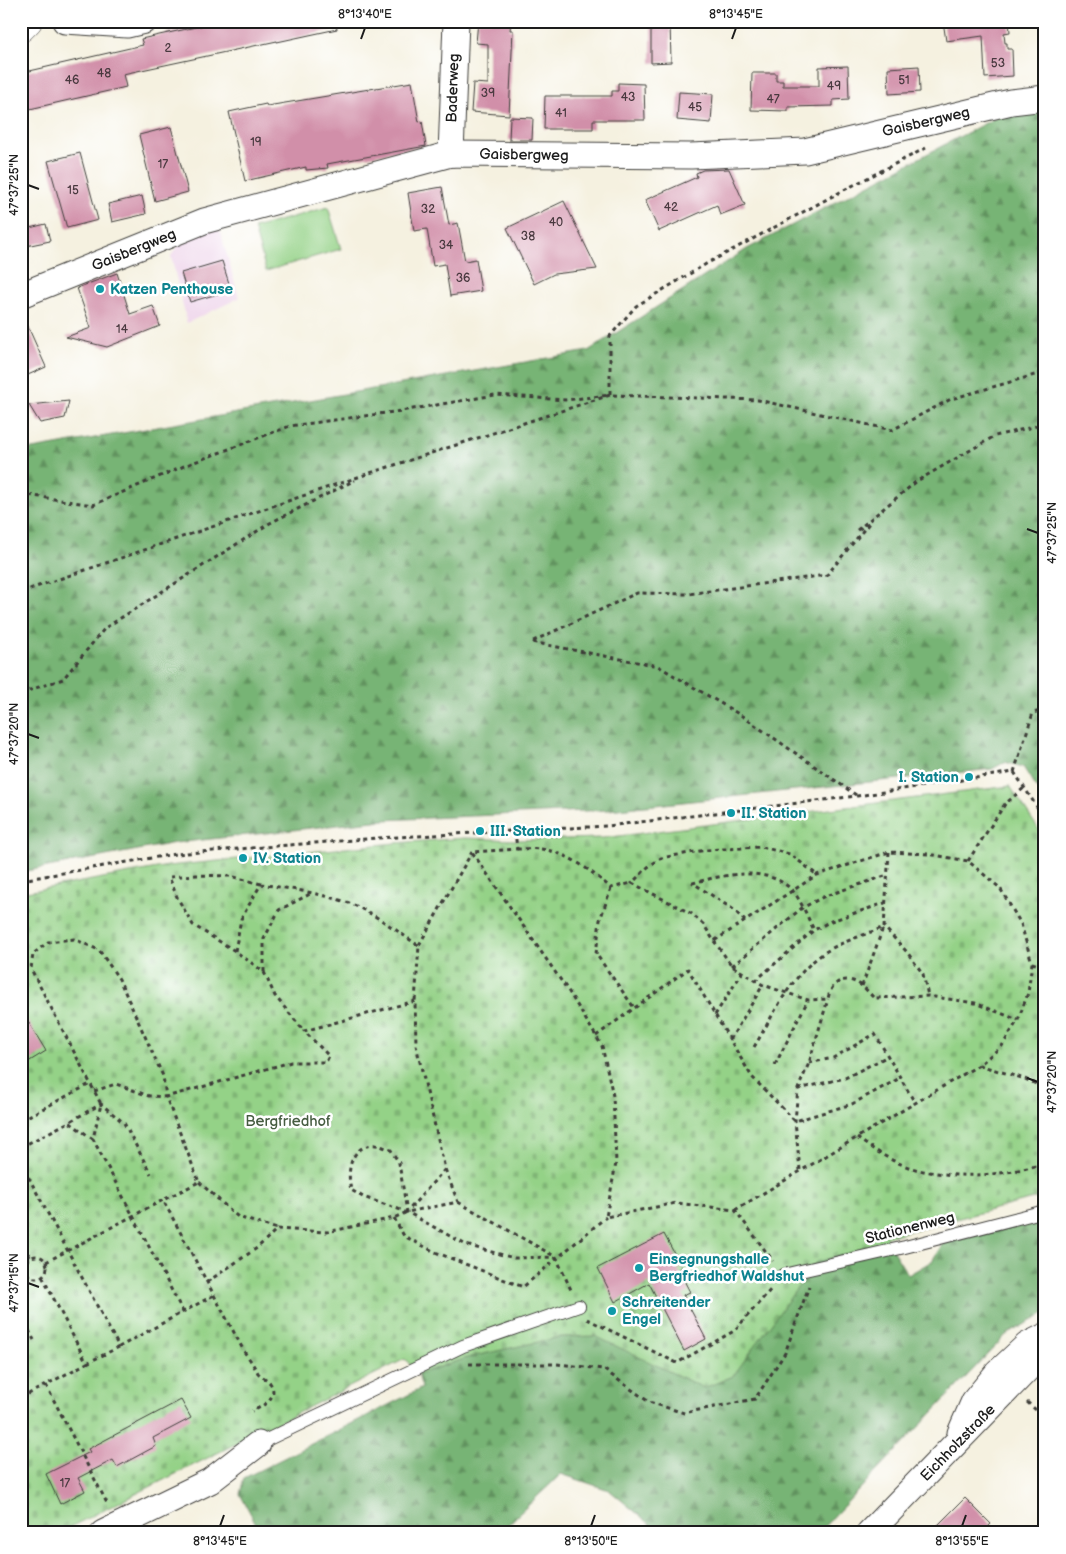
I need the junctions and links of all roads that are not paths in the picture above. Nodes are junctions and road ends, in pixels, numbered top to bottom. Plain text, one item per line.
1 (28, 21) edge
2 (64, 21) edge
3 (144, 21) edge
4 (456, 21) edge
5 (21, 28) edge
6 (1045, 98) edge
7 (451, 154) junction
8 (21, 295) edge
9 (1045, 1211) edge
10 (783, 1275) road end
11 (579, 1306) road end
12 (1045, 1336) edge
13 (1045, 1351) edge
14 (258, 1444) joint
15 (956, 1445) junction
16 (111, 1529) edge
17 (869, 1533) edge

1 - 5 main road
2 - 3 street
4 - 7 street, Baderweg
6 - 7 street, Gaisbergweg
7 - 8 street, Gaisbergweg
9 - 10 lane, Stationenweg
11 - 14 lane
12 - 15 street
13 - 15 street, Eichholzstraße
14 - 16 street
15 - 17 street, Eichholzstraße

